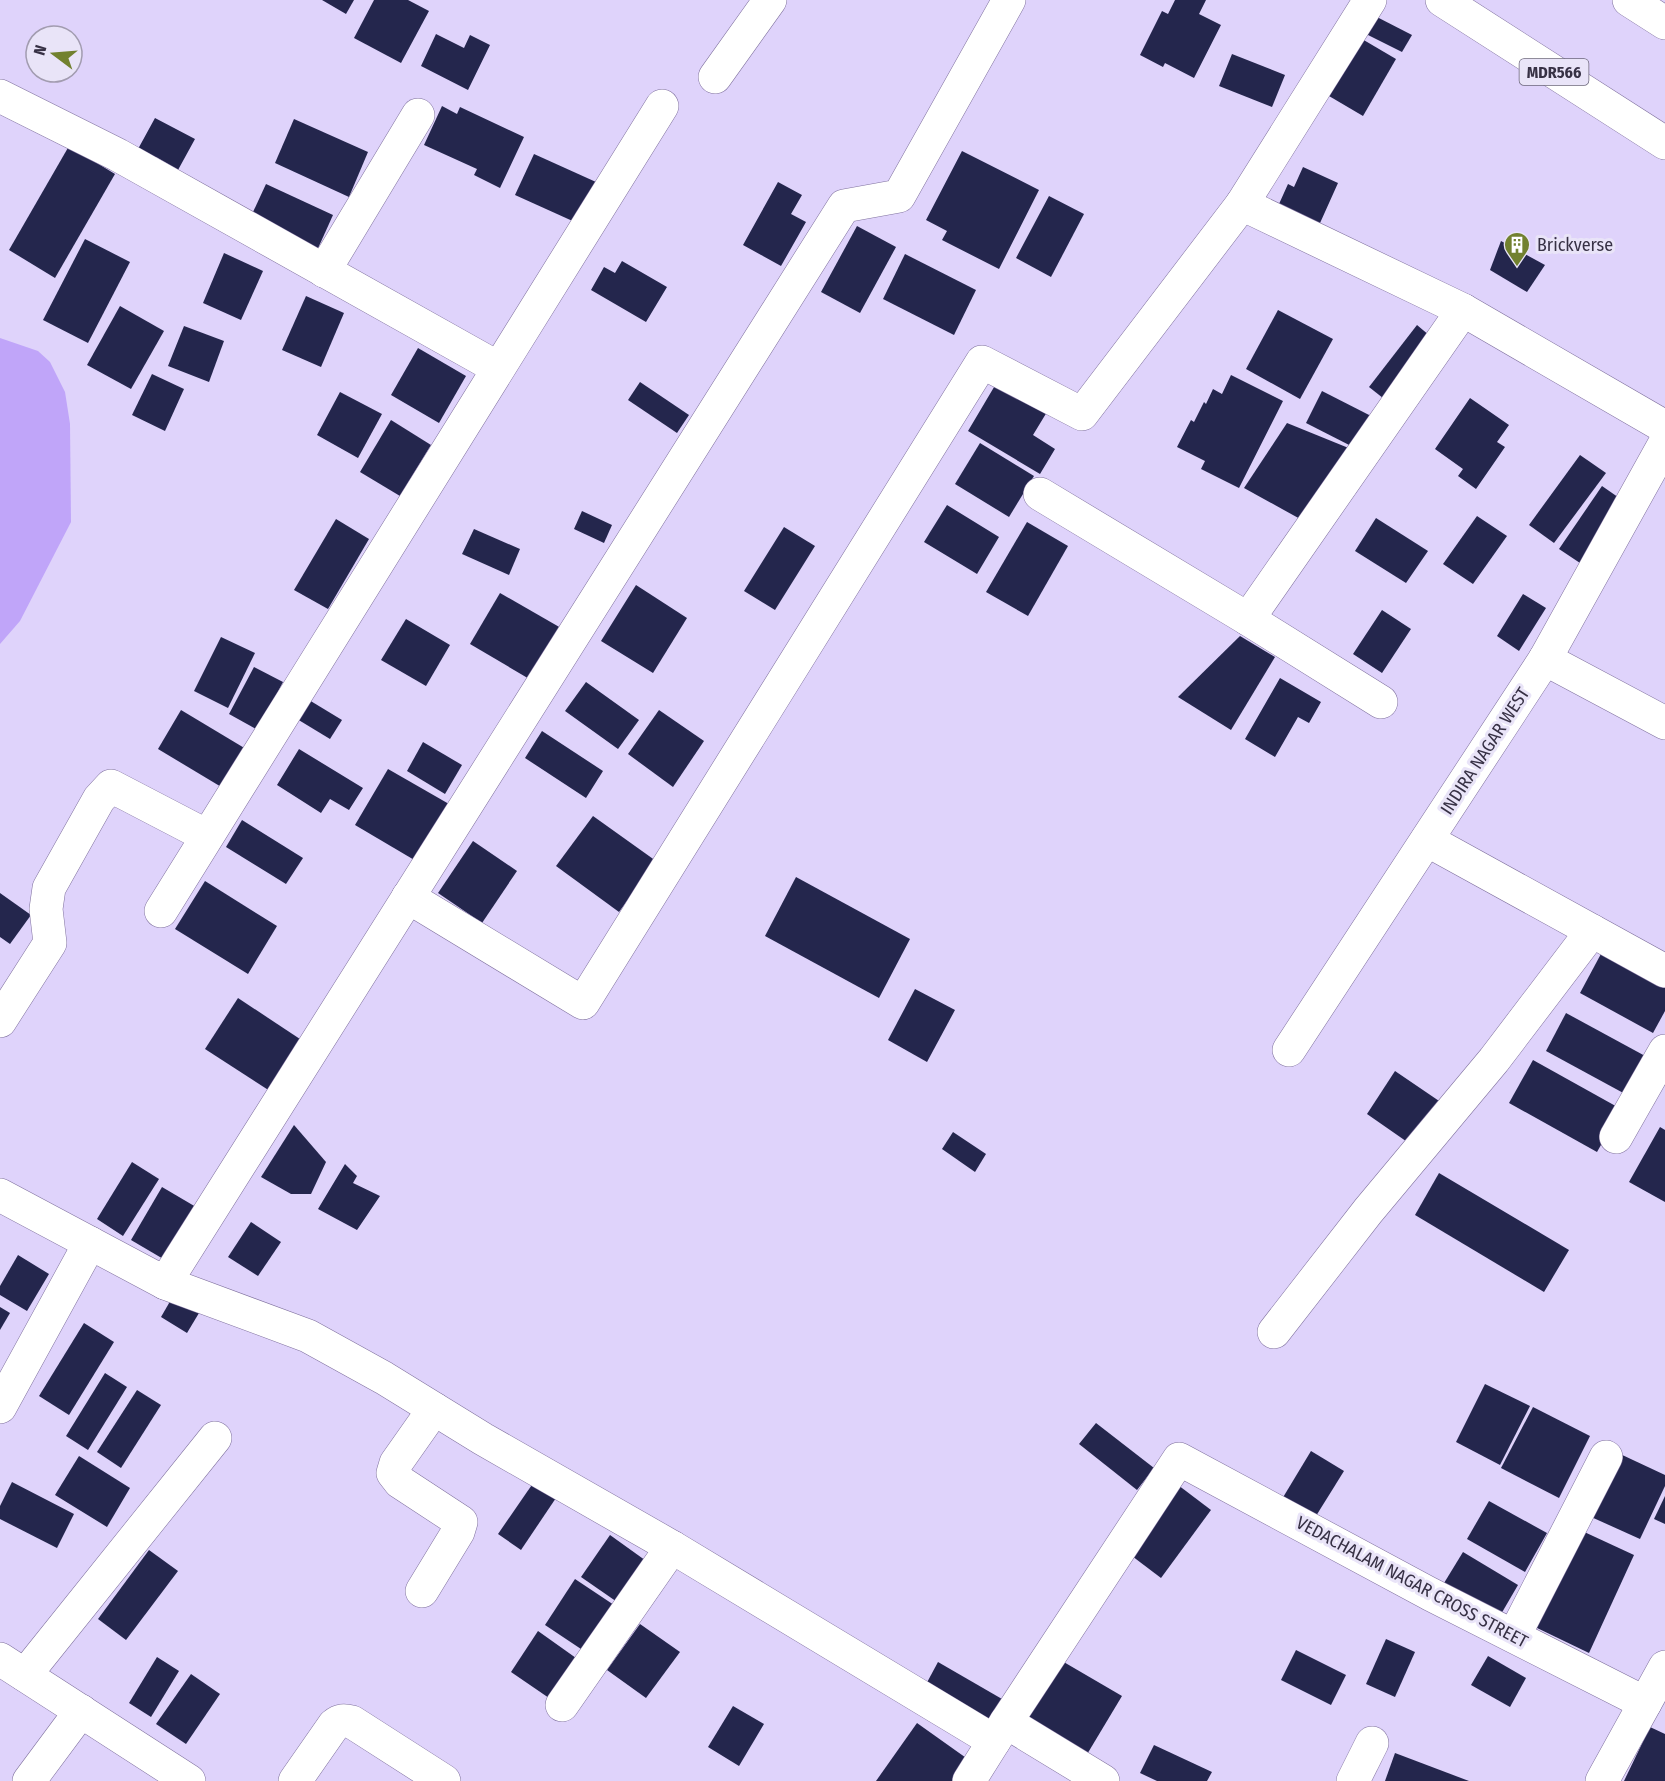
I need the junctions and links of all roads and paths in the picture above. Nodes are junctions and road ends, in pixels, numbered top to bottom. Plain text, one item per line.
1 (770, 0) edge
2 (1007, 0) edge
3 (1370, 0) edge
4 (1442, 0) edge
5 (1629, 0) edge
6 (1665, 23) edge
7 (716, 77) dead end
8 (0, 96) edge
9 (662, 106) dead end
10 (418, 115) dead end
11 (1665, 144) edge
12 (1242, 204) junction
13 (324, 271) junction
14 (1463, 310) junction
15 (498, 368) junction
16 (1665, 427) edge
17 (1665, 443) edge
18 (1040, 494) dead end
19 (1248, 619) junction
20 (1545, 659) junction
21 (1381, 702) dead end
22 (1665, 723) edge
23 (207, 836) junction
24 (1427, 840) junction
25 (408, 897) junction
26 (161, 911) dead end
27 (1592, 931) junction
28 (1665, 971) edge
29 (0, 1021) edge
30 (1289, 1050) dead end
31 (1665, 1051) edge
32 (1653, 1098) edge
33 (1616, 1137) dead end
34 (0, 1195) edge
35 (90, 1243) junction
36 (165, 1283) junction
37 (1274, 1332) dead end
38 (0, 1407) edge
39 (435, 1409) junction
40 (215, 1438) dead end
41 (1606, 1457) dead end
42 (672, 1547) junction
43 (422, 1591) dead end
44 (1514, 1636) junction
45 (13, 1667) edge
46 (1665, 1667) edge
47 (1645, 1703) junction
48 (562, 1705) dead end
49 (81, 1711) junction
50 (1000, 1731) junction
51 (1372, 1743) dead end
52 (29, 1781) edge
53 (189, 1781) edge
54 (295, 1781) edge
55 (444, 1781) edge
56 (969, 1781) edge
57 (1103, 1781) edge
58 (1353, 1781) edge
59 (1602, 1781) edge

1 - 7 street
2 - 25 street
3 - 12 street
4 - 11 street, MDR566
5 - 6 street
8 - 13 street
9 - 15 street
10 - 13 street
12 - 14 street
12 - 25 street
13 - 15 street
14 - 16 street
14 - 19 street
15 - 23 street
17 - 20 street, INDIRA NAGAR WEST
18 - 19 street
19 - 21 street
20 - 22 street
20 - 24 street, INDIRA NAGAR WEST
23 - 26 street
23 - 29 street
24 - 27 street
24 - 30 street, INDIRA NAGAR WEST
25 - 36 street
27 - 28 street
27 - 37 street
31 - 32 street
32 - 33 street
34 - 35 street
35 - 36 street
35 - 38 street
36 - 39 street
39 - 42 street
39 - 43 street
40 - 45 street
41 - 44 street
42 - 48 street
42 - 50 street
44 - 47 street, VEDACHALAM NAGAR CROSS STREET
44 - 50 street, VEDACHALAM NAGAR CROSS STREET
45 - 49 street
46 - 47 street
47 - 59 street
49 - 52 street
49 - 53 street
50 - 56 street
50 - 57 street
51 - 58 street
54 - 55 street

